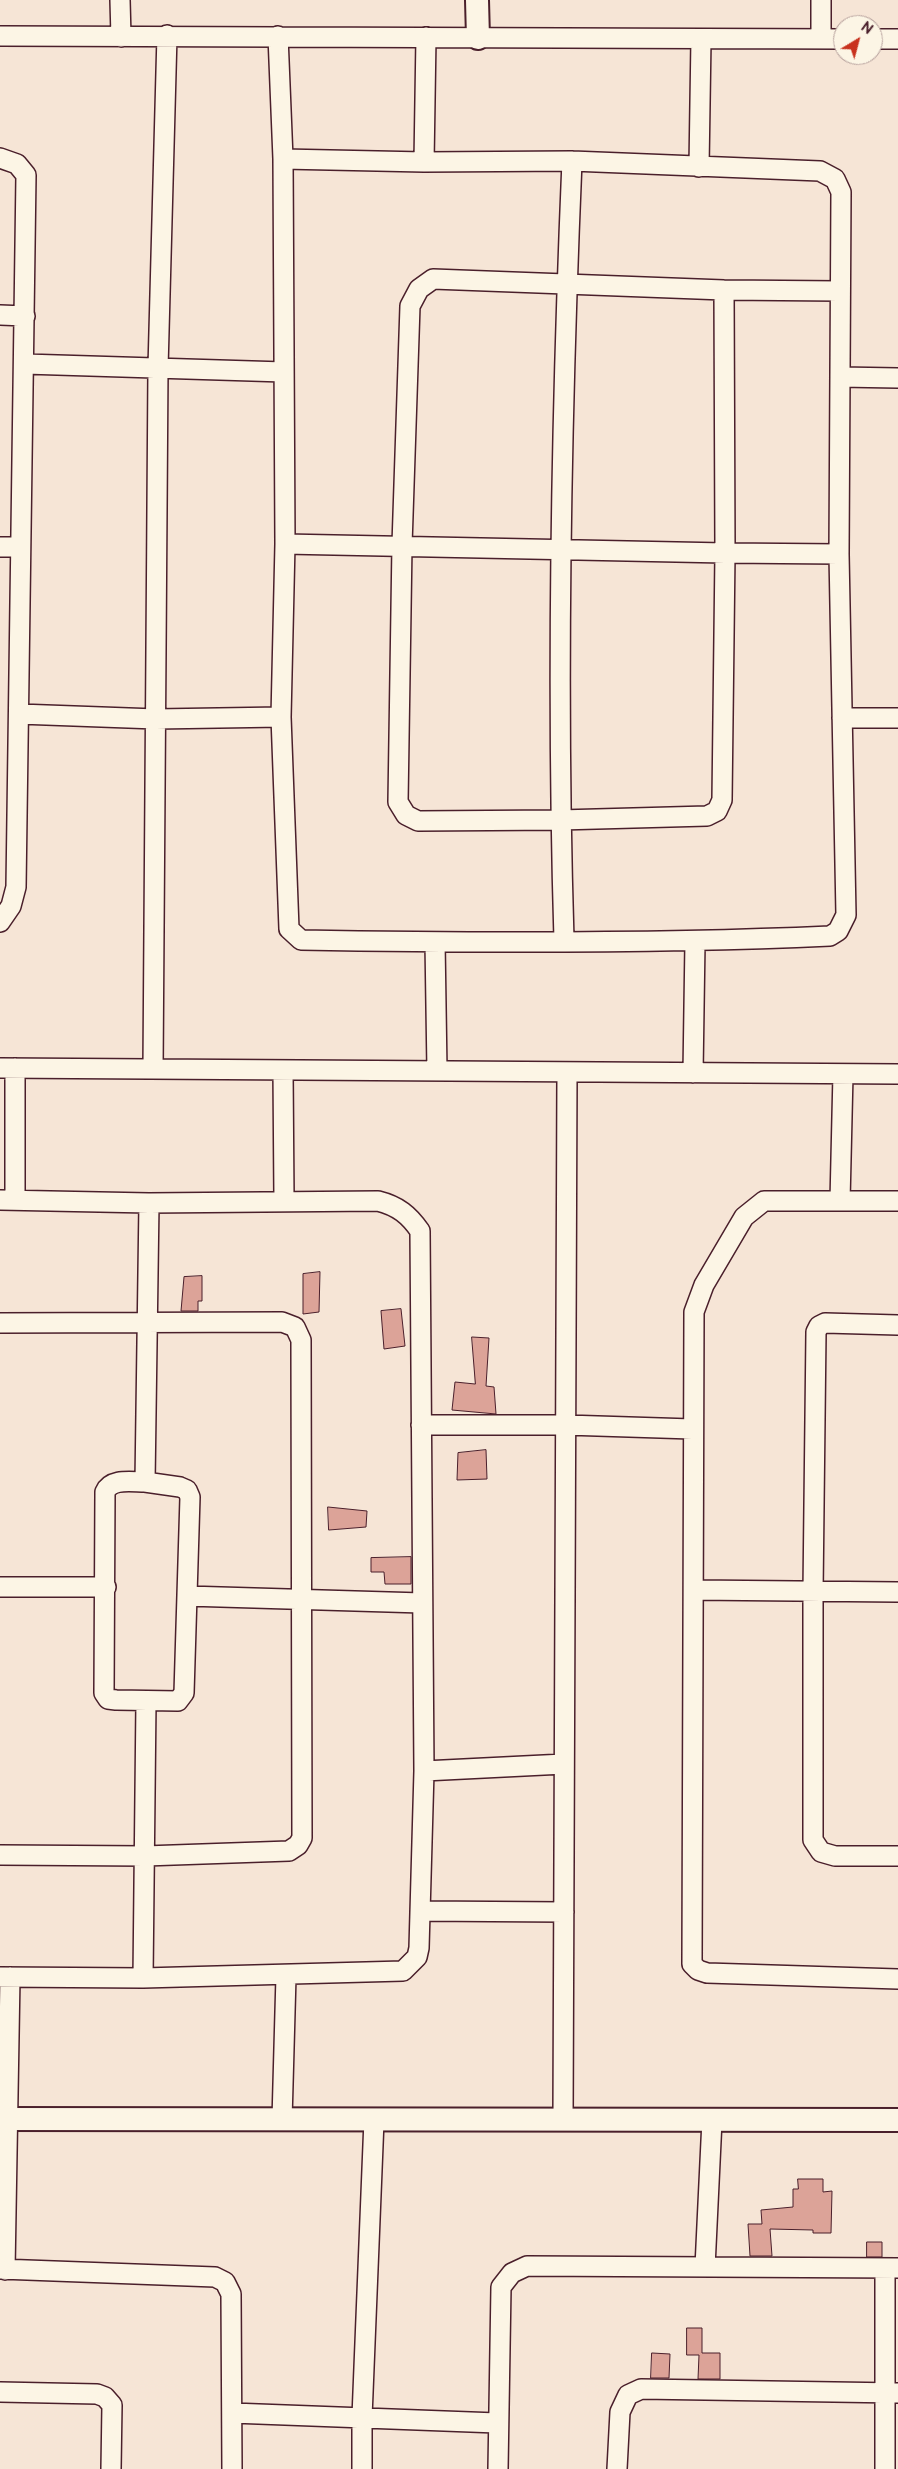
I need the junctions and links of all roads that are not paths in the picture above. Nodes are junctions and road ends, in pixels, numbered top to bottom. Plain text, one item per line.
1 (120, 0) edge
2 (477, 0) edge
3 (821, 0) edge
4 (0, 36) edge
5 (167, 36) junction
6 (278, 36) junction
7 (121, 37) junction
8 (426, 37) junction
9 (478, 38) junction
10 (701, 39) junction
11 (822, 39) junction
12 (833, 39) edge
13 (883, 39) edge
14 (898, 39) edge
15 (0, 158) edge
16 (283, 159) junction
17 (424, 162) junction
18 (572, 162) junction
19 (700, 166) junction
20 (567, 284) junction
21 (724, 290) junction
22 (839, 291) junction
23 (0, 315) edge
24 (24, 316) junction
25 (25, 364) junction
26 (158, 368) junction
27 (284, 372) junction
28 (840, 378) junction
29 (898, 378) edge
30 (284, 544) junction
31 (402, 545) junction
32 (0, 547) edge
33 (20, 547) junction
34 (561, 550) junction
35 (725, 553) junction
36 (839, 554) junction
37 (19, 714) junction
38 (281, 717) junction
39 (842, 718) junction
40 (898, 718) edge
41 (156, 719) junction
42 (560, 820) junction
43 (0, 922) edge
44 (564, 940) junction
45 (434, 942) junction
46 (695, 942) junction
47 (7, 1068) edge
48 (153, 1069) junction
49 (283, 1070) junction
50 (437, 1071) junction
51 (567, 1072) junction
52 (693, 1073) junction
53 (843, 1074) junction
54 (898, 1074) edge
55 (8, 1200) edge
56 (284, 1200) junction
57 (840, 1201) junction
58 (898, 1201) edge
59 (149, 1203) junction
60 (146, 1321) junction
61 (0, 1323) edge
62 (898, 1325) edge
63 (421, 1425) junction
64 (566, 1425) junction
65 (692, 1429) junction
66 (145, 1482) junction
67 (0, 1587) edge
68 (106, 1587) junction
69 (694, 1590) junction
70 (813, 1592) junction
71 (898, 1592) edge
72 (187, 1596) junction
73 (303, 1600) junction
74 (422, 1603) junction
75 (146, 1701) junction
76 (564, 1764) junction
77 (424, 1771) junction
78 (0, 1855) edge
79 (145, 1856) junction
80 (898, 1856) edge
81 (420, 1911) junction
82 (564, 1912) junction
83 (286, 1976) junction
84 (5, 1977) edge
85 (143, 1978) junction
86 (898, 1979) edge
87 (4, 2118) edge
88 (282, 2120) junction
89 (374, 2120) junction
90 (563, 2120) junction
91 (712, 2120) junction
92 (898, 2120) edge
93 (705, 2267) junction
94 (891, 2268) edge
95 (3, 2269) edge
96 (0, 2392) edge
97 (892, 2393) edge
98 (232, 2413) junction
99 (362, 2417) junction
100 (497, 2423) junction
101 (111, 2469) edge
102 (232, 2469) edge
103 (362, 2469) edge
104 (498, 2469) edge
105 (617, 2469) edge
106 (885, 2469) edge

1 - 7 street
2 - 9 street
3 - 11 street
4 - 7 street
5 - 6 street
5 - 7 street
5 - 26 street
6 - 8 street
6 - 16 street
8 - 9 street
8 - 17 street
9 - 10 street
10 - 11 street
10 - 19 street
11 - 12 street
13 - 14 street
15 - 24 street
16 - 17 street
16 - 27 street
17 - 18 street
18 - 19 street
18 - 20 street
19 - 22 street
20 - 21 street
20 - 31 street
20 - 34 street
21 - 22 street
21 - 35 street
22 - 28 street
23 - 24 street
24 - 25 street
25 - 26 street
25 - 33 street
26 - 27 street
26 - 41 street
27 - 30 street
28 - 29 street
28 - 36 street
30 - 31 street
30 - 38 street
31 - 34 street
31 - 42 street
32 - 33 street
33 - 37 street
34 - 35 street
34 - 42 street
35 - 36 street
35 - 42 street
36 - 39 street
37 - 41 street
37 - 43 street
38 - 41 street
38 - 45 street
39 - 40 street
39 - 46 street
41 - 48 street
42 - 44 street
44 - 45 street
44 - 46 street
45 - 50 street
46 - 52 street
47 - 48 street
47 - 55 street
48 - 49 street
49 - 50 street
49 - 56 street
50 - 51 street
51 - 52 street
51 - 64 street
52 - 53 street
53 - 54 street
53 - 57 street
55 - 59 street
56 - 59 street
56 - 63 street
57 - 58 street
57 - 65 street
59 - 60 street
60 - 61 street
60 - 66 street
60 - 73 street
62 - 70 street
63 - 64 street
63 - 74 street
64 - 65 street
64 - 76 street
65 - 69 street
66 - 68 street
66 - 72 street
67 - 68 street
68 - 75 street
69 - 70 street
69 - 86 street
70 - 71 street
70 - 80 street
72 - 73 street
72 - 75 street
73 - 74 street
73 - 79 street
74 - 77 street
75 - 79 street
76 - 77 street
76 - 82 street
77 - 81 street
78 - 79 street
79 - 85 street
81 - 82 street
81 - 83 street
82 - 90 street
83 - 85 street
83 - 88 street
84 - 85 street
84 - 87 street
87 - 88 street
87 - 95 street
88 - 89 street
89 - 90 street
89 - 99 street
90 - 91 street
91 - 92 street
91 - 93 street
93 - 94 street
93 - 100 street
94 - 97 street
95 - 98 street
96 - 101 street
97 - 105 street
97 - 106 street
98 - 99 street
98 - 102 street
99 - 100 street
99 - 103 street
100 - 104 street

